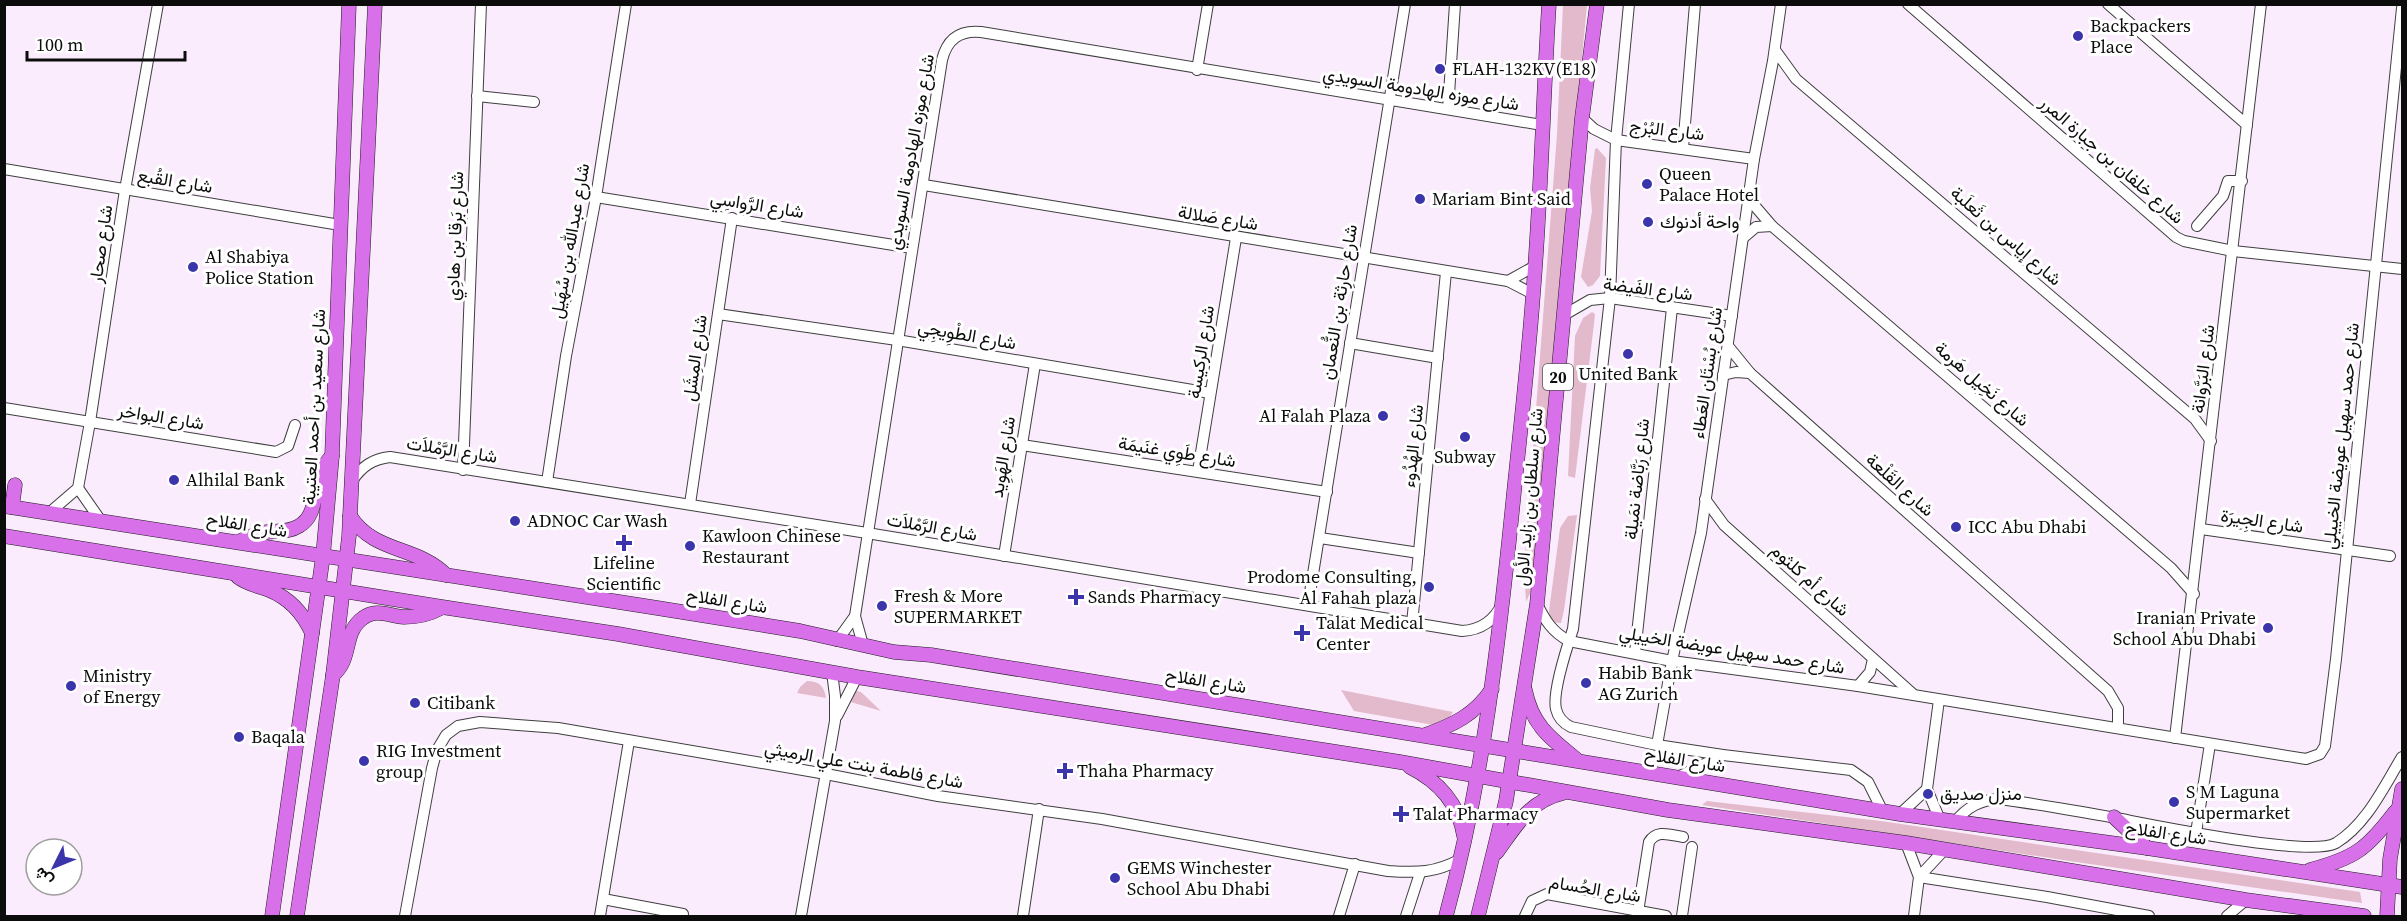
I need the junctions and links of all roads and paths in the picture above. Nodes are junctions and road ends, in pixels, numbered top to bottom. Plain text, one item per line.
1 (158, 4) edge
2 (349, 4) edge
3 (375, 4) edge
4 (481, 4) edge
5 (626, 4) edge
6 (1208, 4) edge
7 (1405, 4) edge
8 (1455, 4) edge
9 (1549, 4) edge
10 (1597, 4) edge
11 (1629, 4) edge
12 (1695, 4) edge
13 (1781, 4) edge
14 (1908, 4) edge
15 (2108, 4) edge
16 (2261, 4) edge
17 (2403, 8) edge
18 (1774, 50) junction
19 (1197, 70) junction
20 (1796, 79) junction
21 (1769, 80) junction
22 (477, 96) junction
23 (1388, 100) junction
24 (534, 102) dead end
25 (1448, 109) junction
26 (1582, 118) junction
27 (1542, 125) junction
28 (2247, 125) junction
29 (1616, 140) junction
30 (1683, 148) junction
31 (1754, 159) junction
32 (4, 170) edge
33 (2242, 181) junction
34 (924, 185) junction
35 (125, 190) junction
36 (596, 197) junction
37 (1748, 198) junction
38 (732, 218) junction
39 (340, 225) junction
40 (1772, 226) junction
41 (2197, 226) dead end
42 (1236, 238) junction
43 (1743, 238) junction
44 (912, 248) junction
45 (2233, 251) junction
46 (1362, 258) junction
47 (1535, 266) junction
48 (2375, 266) junction
49 (2403, 269) edge
50 (1446, 272) junction
51 (1508, 281) junction
52 (1533, 294) junction
53 (1610, 298) junction
54 (1672, 308) junction
55 (718, 314) junction
56 (1564, 315) junction
57 (1732, 316) junction
58 (897, 340) junction
59 (1350, 343) junction
60 (1728, 346) junction
61 (1438, 358) junction
62 (1035, 364) junction
63 (1750, 373) junction
64 (1724, 375) junction
65 (1210, 393) junction
66 (4, 408) edge
67 (2214, 416) junction
68 (2194, 419) junction
69 (90, 422) junction
70 (295, 425) dead end
71 (2211, 441) junction
72 (1022, 445) junction
73 (332, 456) junction
74 (463, 470) junction
75 (1198, 471) junction
76 (547, 482) junction
77 (352, 483) junction
78 (15, 485) dead end
79 (78, 488) junction
80 (1327, 492) junction
81 (1705, 499) junction
82 (690, 504) junction
83 (8, 506) edge
84 (49, 513) junction
85 (350, 516) junction
86 (102, 521) junction
87 (1724, 525) junction
88 (2201, 529) junction
89 (1701, 532) junction
90 (867, 533) junction
91 (4, 536) edge
92 (1320, 538) junction
93 (240, 542) junction
94 (2346, 549) junction
95 (1419, 553) junction
96 (323, 556) junction
97 (1004, 556) junction
98 (2390, 556) dead end
99 (346, 559) junction
100 (2171, 568) junction
101 (2197, 568) junction
102 (231, 572) junction
103 (446, 575) junction
104 (318, 587) junction
105 (343, 591) junction
106 (2194, 594) junction
107 (1503, 602) junction
108 (1537, 604) junction
109 (1308, 605) junction
110 (442, 607) junction
111 (855, 616) junction
112 (1412, 624) junction
113 (312, 633) junction
114 (837, 640) junction
115 (1569, 640) junction
116 (863, 645) junction
117 (1635, 653) junction
118 (1873, 659) junction
119 (1672, 661) junction
120 (832, 672) junction
121 (333, 675) junction
122 (857, 677) junction
123 (1524, 684) junction
124 (1858, 686) junction
125 (1493, 688) junction
126 (1914, 696) junction
127 (1939, 700) junction
128 (835, 722) junction
129 (2118, 727) junction
130 (1423, 736) junction
131 (2175, 738) junction
132 (629, 741) junction
133 (1483, 744) junction
134 (2210, 744) junction
135 (1658, 745) junction
136 (1514, 750) junction
137 (1723, 755) junction
138 (2403, 757) edge
139 (1578, 760) junction
140 (1400, 762) junction
141 (826, 774) junction
142 (1478, 776) junction
143 (1678, 777) junction
144 (1509, 781) junction
145 (1927, 789) junction
146 (2403, 789) edge
147 (1568, 792) junction
148 (2398, 808) junction
149 (1039, 809) junction
150 (1882, 810) junction
151 (1900, 814) junction
152 (2114, 817) junction
153 (1940, 820) junction
154 (1955, 822) junction
155 (2196, 833) junction
156 (1683, 837) dead end
157 (1466, 843) junction
158 (1906, 843) junction
159 (1692, 847) dead end
160 (2147, 848) junction
161 (1945, 849) junction
162 (1494, 856) junction
163 (1461, 859) junction
164 (1355, 864) junction
165 (2306, 871) junction
166 (1419, 873) junction
167 (1919, 877) junction
168 (2396, 886) edge
169 (2403, 895) edge
170 (603, 899) junction
171 (2246, 900) junction
172 (2297, 907) junction
173 (1638, 912) junction
174 (2102, 912) edge
175 (683, 914) dead end
176 (1526, 914) edge
177 (272, 916) edge
178 (297, 916) edge
179 (405, 916) edge
180 (600, 916) edge
181 (801, 916) edge
182 (1023, 916) edge
183 (1339, 916) edge
184 (1406, 916) edge
185 (1446, 916) edge
186 (1478, 916) edge
187 (1666, 916) edge
188 (1682, 916) edge
189 (1914, 916) edge
190 (2149, 916) edge
191 (2228, 916) edge
192 (2320, 916) edge
193 (2364, 916) edge
194 (2387, 916) edge

1 - 35 street, شارع صحار
2 - 39 main road, شارع سعيد بن أحمد العتيبة
3 - 77 main road
4 - 22 street, شارع بَرقا بن هادِي
5 - 36 street, شارع عبدالله بن سُهَيل
6 - 19 street
7 - 23 street, شارع حارِثة بن النُّعمان
8 - 25 street
9 - 27 main road, شارع سلطان بن زايد الأول / 20
10 - 26 main road, شارع سلطان بن زايد الأول / 20
11 - 29 street
12 - 30 street
13 - 18 street, شارع بُسْتَان العَطاء
14 - 45 street, شارع خلفان بن جبارة المرر
15 - 28 street
16 - 28 street, شارع البَرَّوانة
17 - 48 street, شارع حمد سهيل عويضة الخييلي
18 - 20 street, شارع إياس بن ثَعلَبة
18 - 21 street, شارع بُسْتَان العَطاء
19 - 23 street, شارع موزه الهادومة السويدي
19 - 34 street, شارع موزه الهادومة السويدي
20 - 21 street
20 - 68 street, شارع إياس بن ثَعلَبة
21 - 31 street, شارع بُسْتَان العَطاء
22 - 24 street
22 - 74 street, شارع بَرقا بن هادِي
23 - 25 street, شارع موزه الهادومة السويدي
23 - 46 street, شارع حارِثة بن النُّعمان
25 - 27 street, شارع موزه الهادومة السويدي
26 - 29 street, شارع البُرْج
26 - 56 main road, شارع سلطان بن زايد الأول / 20
27 - 47 main road, شارع سلطان بن زايد الأول / 20
28 - 33 street, شارع البَرَّوانة
29 - 30 street, شارع البُرْج
29 - 53 street
30 - 31 street, شارع البُرْج
31 - 37 street, شارع بُسْتَان العَطاء
32 - 35 street, شارع القُبع
33 - 41 street
33 - 45 street, شارع البَرَّوانة
34 - 42 street, شارع صَلالة
34 - 44 street, شارع موزه الهادومة السويدي
35 - 39 street, شارع القُبع
35 - 69 street, شارع صحار
36 - 38 street, شارع الرَّواسِي
36 - 76 street, شارع عبدالله بن سُهَيل
37 - 40 street, شارع نَخِيل هَرمة
37 - 43 street, شارع بُسْتَان العَطاء
38 - 44 street, شارع الرَّواسِي
38 - 55 street, شارع المِشَل
39 - 73 main road, شارع سعيد بن أحمد العتيبة
40 - 43 street
40 - 100 street, شارع نَخِيل هَرمة
42 - 46 street, شارع صَلالة
42 - 65 street, شارع الركيسة
43 - 57 street, شارع بُسْتَان العَطاء
44 - 58 street, شارع موزه الهادومة السويدي
45 - 48 street, شارع خلفان بن جبارة المرر
45 - 67 street, شارع البَرَّوانة
46 - 50 street, شارع صَلالة
46 - 59 street, شارع حارِثة بن النُّعمان
47 - 51 street
47 - 52 main road, شارع سلطان بن زايد الأول / 20
48 - 49 street, شارع خلفان بن جبارة المرر
48 - 94 street, شارع حمد سهيل عويضة الخييلي
50 - 51 street, شارع صَلالة
50 - 61 street, شارع الهُدُوء
51 - 52 street, شارع صَلالة
52 - 107 main road, شارع سلطان بن زايد الأول / 20
53 - 54 street, شارع الفَيضة
53 - 56 street, شارع الفَيضة
53 - 115 street
54 - 57 street, شارع الفَيضة
54 - 117 street, شارع رَبَّاضة نمَيلة
55 - 58 street, شارع الطْوِيجِي
55 - 82 street, شارع المِشَل
56 - 108 main road, شارع سلطان بن زايد الأول / 20
57 - 60 street, شارع بُسْتَان العَطاء
58 - 62 street, شارع الطْوِيجِي
58 - 90 street, شارع موزه الهادومة السويدي
59 - 61 street
59 - 80 street, شارع حارِثة بن النُّعمان
60 - 63 street, شارع القَلْعة
60 - 64 street, شارع بُسْتَان العَطاء
61 - 95 street, شارع الهُدُوء
62 - 65 street, شارع الطْوِيجِي
62 - 72 street, شارع الهَوِيد
63 - 64 street
63 - 129 street, شارع القَلْعة
64 - 81 street, شارع بُسْتَان العَطاء
65 - 75 street, شارع الركيسة
66 - 69 street, شارع البواخر
67 - 68 street
67 - 71 street, شارع البَرَّوانة
68 - 71 street, شارع إياس بن ثَعلَبة
69 - 70 street, شارع البواخر
69 - 79 street, شارع صحار
71 - 88 street, شارع البَرَّوانة
72 - 75 street, شارع طَوِي غنَيمَة
72 - 97 street, شارع الهَوِيد
73 - 93 main road
73 - 96 main road, شارع سعيد بن أحمد العتيبة
74 - 76 street, شارع الرَّمْلاَت
74 - 77 street, شارع الرَّمْلاَت
75 - 80 street, شارع طَوِي غنَيمَة
76 - 82 street, شارع الرَّمْلاَت
77 - 85 main road
78 - 83 main road
79 - 84 street
79 - 86 street
80 - 92 street, شارع حارِثة بن النُّعمان
81 - 87 street, شارع أم كلثوم
81 - 89 street, شارع بُسْتَان العَطاء
82 - 90 street, شارع الرَّمْلاَت
83 - 84 main road, شارع الفلاح
84 - 86 main road, شارع الفلاح
85 - 99 main road
85 - 103 main road
86 - 93 main road, شارع الفلاح
87 - 89 street
87 - 118 street, شارع أم كلثوم
88 - 94 street, شارع الجِيرَة
88 - 101 street, شارع البَرَّوانة
89 - 119 street, شارع بُسْتَان العَطاء
90 - 97 street, شارع الرَّمْلاَت
90 - 111 street, شارع موزه الهادومة السويدي
91 - 102 main road
92 - 95 street
92 - 109 street, شارع حارِثة بن النُّعمان
93 - 96 main road, شارع الفلاح
94 - 98 street, شارع الجِيرَة
94 - 134 street, شارع حمد سهيل عويضة الخييلي
95 - 112 street, شارع الهُدُوء
96 - 99 main road, شارع الفلاح
96 - 104 main road, شارع سعيد بن أحمد العتيبة
97 - 109 street, شارع الرَّمْلاَت
99 - 103 main road, شارع الفلاح
99 - 105 main road
100 - 101 street
100 - 106 street, شارع نَخِيل هَرمة
101 - 106 street, شارع البَرَّوانة
102 - 104 main road
102 - 113 main road
103 - 114 main road, شارع الفلاح
104 - 105 main road
104 - 113 main road, شارع سعيد بن أحمد العتيبة
105 - 110 main road
105 - 121 main road
106 - 131 street, شارع البَرَّوانة
107 - 112 street, شارع الرَّمْلاَت
107 - 125 main road, شارع سلطان بن زايد الأول / 20
108 - 115 street, شارع حمد سهيل عويضة الخييلي
108 - 123 main road, شارع سلطان بن زايد الأول / 20
109 - 112 street, شارع الرَّمْلاَت
110 - 120 main road
110 - 121 main road
111 - 114 street, شارع موزه الهادومة السويدي
111 - 116 street, شارع موزه الهادومة السويدي
113 - 177 main road, شارع سعيد بن أحمد العتيبة
114 - 116 main road, شارع الفلاح
115 - 117 street, شارع حمد سهيل عويضة الخييلي
115 - 135 street
116 - 130 main road, شارع الفلاح
117 - 119 street, شارع حمد سهيل عويضة الخييلي
118 - 124 street
118 - 126 street, شارع أم كلثوم
119 - 124 street, شارع حمد سهيل عويضة الخييلي
119 - 135 street, شارع بُسْتَان العَطاء
120 - 122 main road
120 - 128 street
121 - 178 main road
122 - 128 street
122 - 140 main road
123 - 136 main road, شارع سلطان بن زايد الأول / 20
123 - 139 main road
124 - 126 street, شارع حمد سهيل عويضة الخييلي
125 - 130 main road
125 - 133 main road, شارع سلطان بن زايد الأول / 20
126 - 127 street, شارع حمد سهيل عويضة الخييلي
127 - 129 street, شارع حمد سهيل عويضة الخييلي
127 - 145 street
128 - 141 street
129 - 131 street, شارع حمد سهيل عويضة الخييلي
130 - 133 main road, شارع الفلاح
131 - 134 street, شارع حمد سهيل عويضة الخييلي
132 - 141 street, شارع فاطمة بنت علي الرميثي
132 - 170 street
132 - 179 street, شارع فاطمة بنت علي الرميثي
133 - 136 main road, شارع الفلاح
133 - 142 main road, شارع سلطان بن زايد الأول / 20
134 - 155 street
135 - 137 street
136 - 139 main road, شارع الفلاح
136 - 144 main road, شارع سلطان بن زايد الأول / 20
137 - 143 street
137 - 150 street
138 - 155 street
139 - 143 main road, شارع الفلاح
140 - 142 main road
140 - 157 main road
141 - 149 street, شارع فاطمة بنت علي الرميثي
141 - 181 street
142 - 144 main road
142 - 157 main road, شارع سلطان بن زايد الأول / 20
143 - 150 main road, شارع الفلاح
144 - 147 main road
144 - 162 main road, شارع سلطان بن زايد الأول / 20
145 - 151 street
145 - 153 street
146 - 148 main road
147 - 158 main road
147 - 162 main road
148 - 165 main road
148 - 168 main road
149 - 164 street, شارع فاطمة بنت علي الرميثي
149 - 182 street
150 - 151 main road, شارع الفلاح
151 - 153 main road, شارع الفلاح
152 - 154 street
152 - 155 street
152 - 160 main road
153 - 154 main road, شارع الفلاح
154 - 160 main road, شارع الفلاح
156 - 173 street
157 - 163 main road, شارع سلطان بن زايد الأول / 20
158 - 161 main road
158 - 167 street
159 - 188 street
160 - 165 main road, شارع الفلاح
161 - 167 street
161 - 171 main road
162 - 186 main road, شارع سلطان بن زايد الأول / 20
163 - 166 street, شارع فاطمة بنت علي الرميثي
163 - 185 main road, شارع سلطان بن زايد الأول / 20
164 - 166 street, شارع فاطمة بنت علي الرميثي
164 - 183 street
165 - 168 main road, شارع الفلاح
166 - 184 street
167 - 174 street
167 - 189 street
168 - 169 main road
168 - 194 main road
170 - 175 street
170 - 180 street
171 - 172 main road
171 - 191 street
172 - 192 main road
172 - 193 main road
173 - 176 street, شارع الحُسام
173 - 187 street, شارع الحُسام
174 - 190 street

